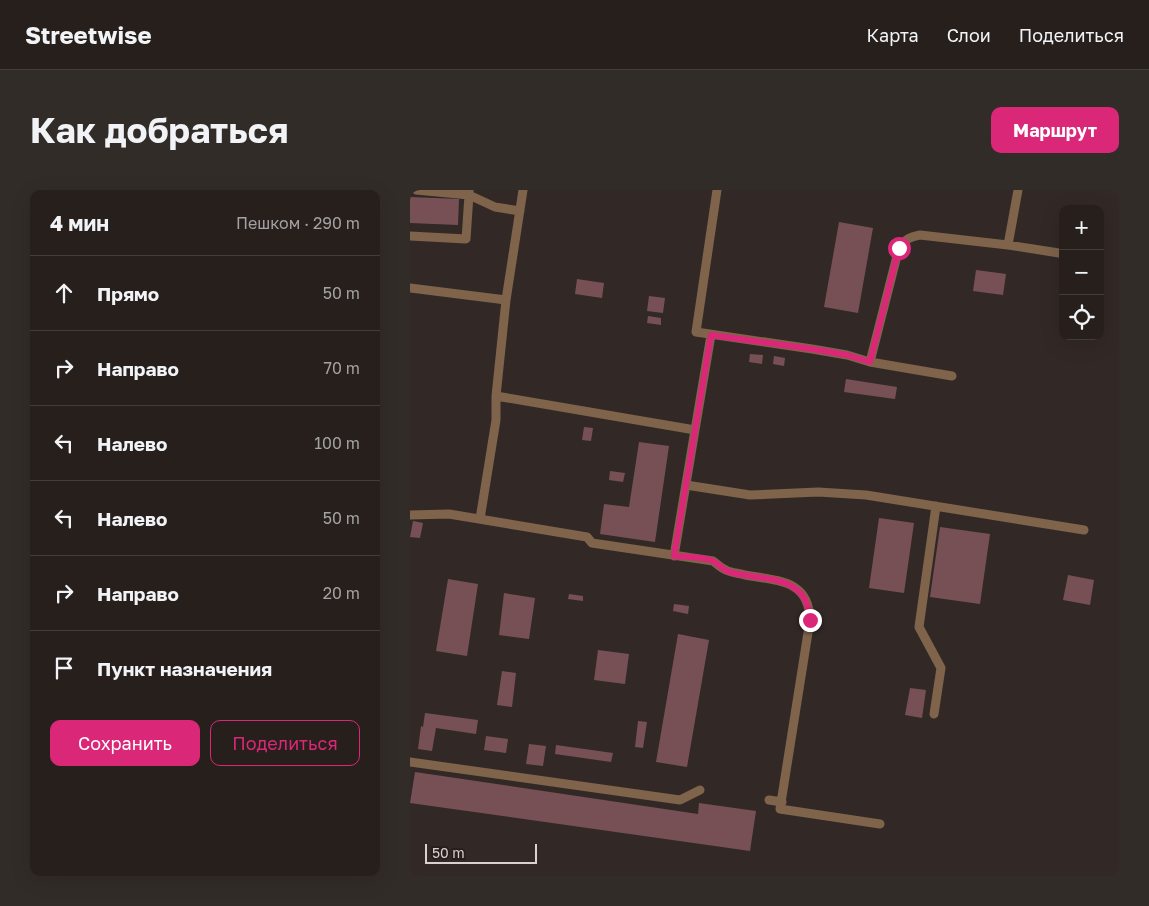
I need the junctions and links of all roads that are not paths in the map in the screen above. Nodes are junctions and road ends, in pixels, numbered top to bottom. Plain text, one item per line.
1 (416, 190) edge
2 (523, 190) edge
3 (717, 190) edge
4 (1018, 190) edge
5 (469, 192) edge
6 (520, 211) junction
7 (410, 236) edge
8 (1008, 245) junction
9 (1059, 254) dead end
10 (410, 288) edge
11 (506, 300) junction
12 (711, 335) junction
13 (870, 362) junction
14 (952, 376) dead end
15 (496, 396) junction
16 (695, 430) junction
17 (686, 486) junction
18 (936, 506) junction
19 (410, 515) edge
20 (480, 519) junction
21 (1084, 530) dead end
22 (674, 556) junction
23 (934, 714) dead end
24 (410, 762) edge
25 (700, 790) dead end
26 (768, 800) dead end
27 (782, 802) junction
28 (880, 824) dead end

1 - 5 lane
2 - 6 lane
3 - 12 lane
4 - 8 lane
5 - 6 lane
5 - 7 lane
6 - 11 lane
8 - 9 lane
8 - 13 lane
10 - 11 lane
11 - 15 lane
12 - 13 lane
12 - 16 lane
13 - 14 lane
15 - 16 lane
15 - 20 lane
16 - 17 lane
17 - 18 lane
17 - 22 lane
18 - 21 lane
18 - 23 lane
19 - 20 lane
20 - 22 lane
22 - 27 lane
24 - 25 lane
26 - 27 lane
27 - 28 lane

